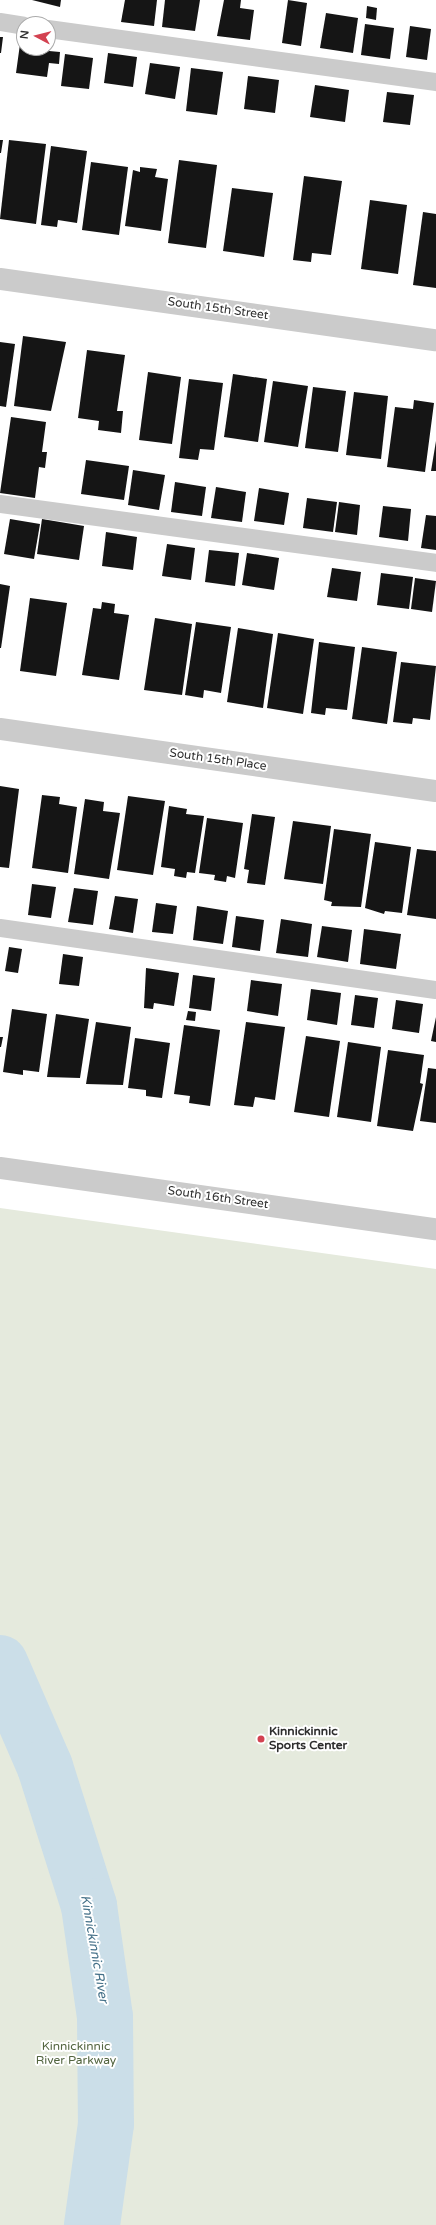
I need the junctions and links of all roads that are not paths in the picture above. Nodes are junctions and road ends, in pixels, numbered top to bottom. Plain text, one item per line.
1 (0, 22) edge
2 (16, 25) edge
3 (56, 30) edge
4 (436, 82) edge
5 (0, 279) edge
6 (436, 340) edge
7 (0, 504) edge
8 (436, 563) edge
9 (0, 729) edge
10 (436, 791) edge
11 (0, 928) edge
12 (436, 990) edge
13 (0, 1168) edge
14 (436, 1229) edge

1 - 2 lane
3 - 4 lane
5 - 6 street, South 15th Street
7 - 8 lane
9 - 10 street, South 15th Place
11 - 12 lane
13 - 14 street, South 16th Street

